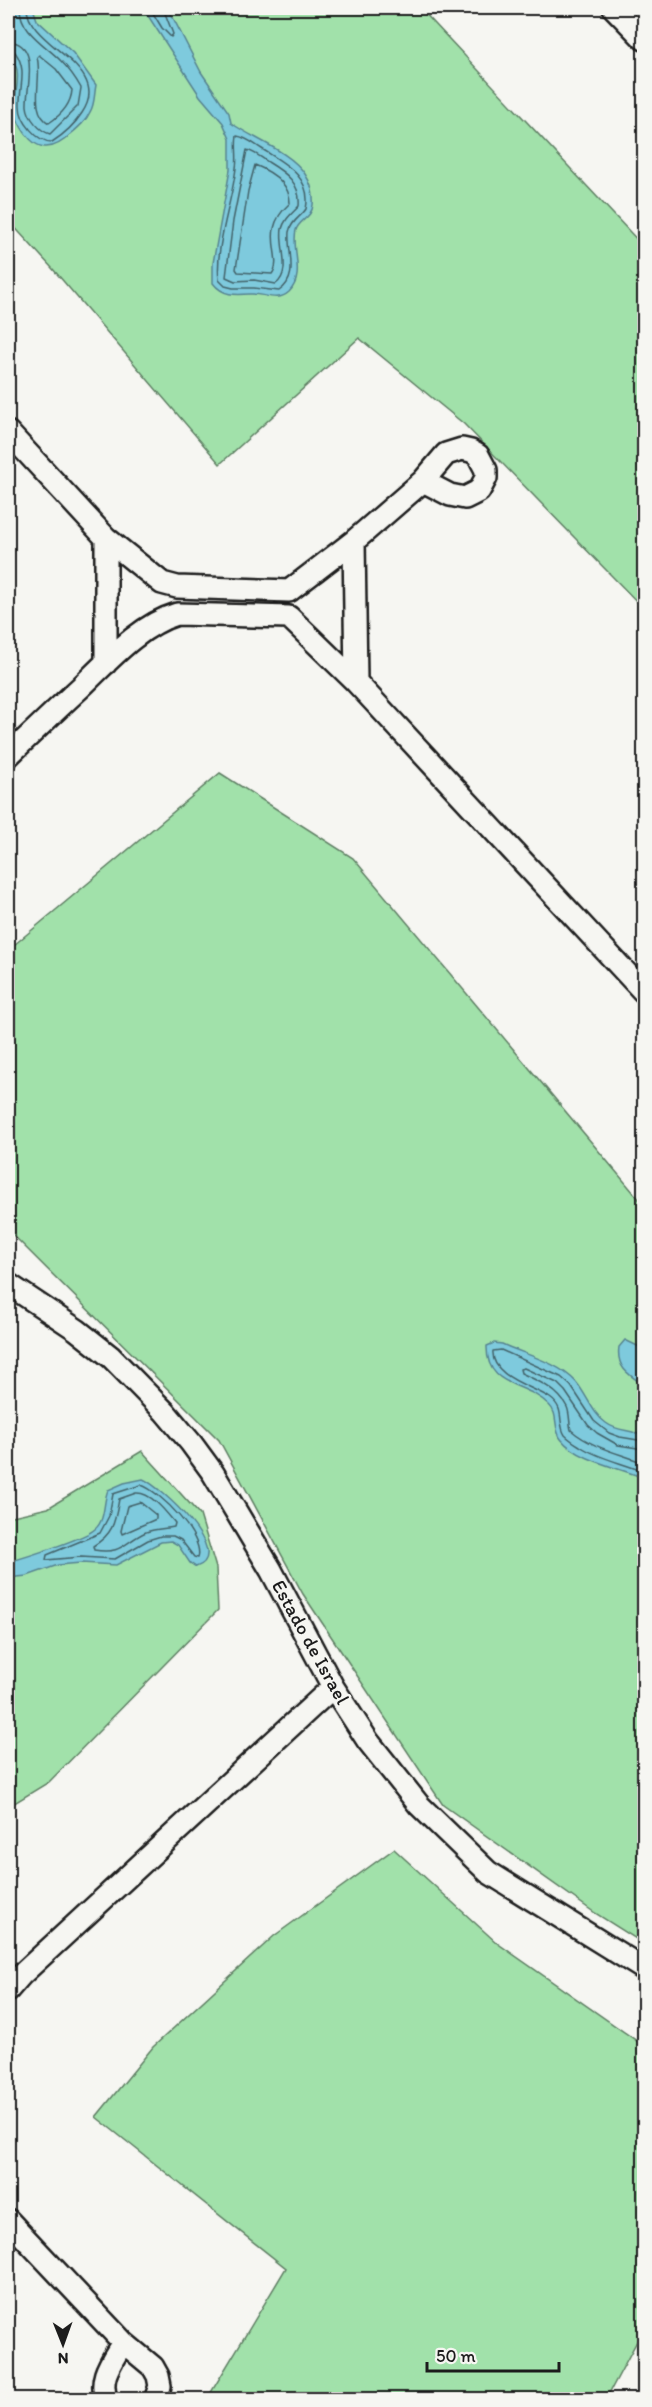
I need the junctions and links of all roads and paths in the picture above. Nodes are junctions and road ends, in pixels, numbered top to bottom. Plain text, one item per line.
1 (614, 8) edge
2 (645, 39) edge
3 (8, 432) edge
4 (423, 481) dead end
5 (106, 538) junction
6 (354, 541) junction
7 (177, 587) junction
8 (289, 591) junction
9 (177, 614) junction
10 (289, 617) junction
11 (106, 663) junction
12 (356, 682) junction
13 (8, 756) edge
14 (645, 992) edge
15 (8, 1284) edge
16 (333, 1687) junction
17 (645, 1969) edge
18 (12, 1980) edge
19 (10, 2225) edge
20 (123, 2342) junction
21 (107, 2400) edge
22 (155, 2400) edge

1 - 2 street
3 - 5 street
4 - 6 street
5 - 7 street
5 - 11 street
6 - 8 street
6 - 12 street
7 - 8 street
7 - 9 street
8 - 10 street
9 - 10 street
9 - 11 street
10 - 12 street
11 - 13 street
12 - 14 street
15 - 16 street, Estado de Israel
16 - 17 street, Estado de Israel
16 - 18 street
19 - 20 street
20 - 21 street
20 - 22 street

